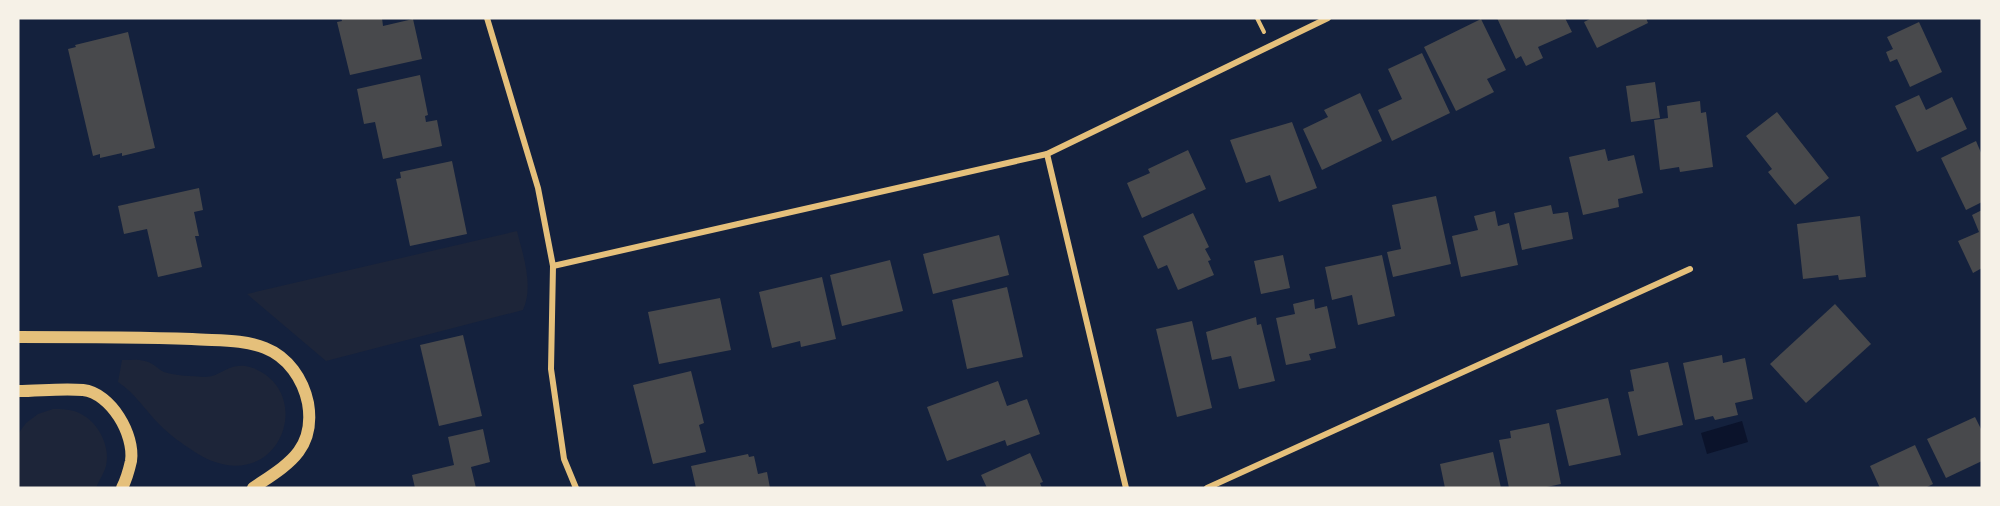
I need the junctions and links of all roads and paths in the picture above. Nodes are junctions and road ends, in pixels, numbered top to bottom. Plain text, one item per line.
1 (488, 18) edge
2 (1328, 18) edge
3 (1047, 154) junction
4 (553, 266) junction
5 (1690, 269) dead end
6 (18, 337) edge
7 (18, 391) edge
8 (122, 488) edge
9 (253, 488) edge
10 (576, 488) edge
11 (1126, 488) edge
12 (1207, 488) edge

1 - 4 street
2 - 3 street
3 - 4 street
3 - 11 street
4 - 10 street
5 - 12 street
6 - 9 main road
7 - 8 main road

